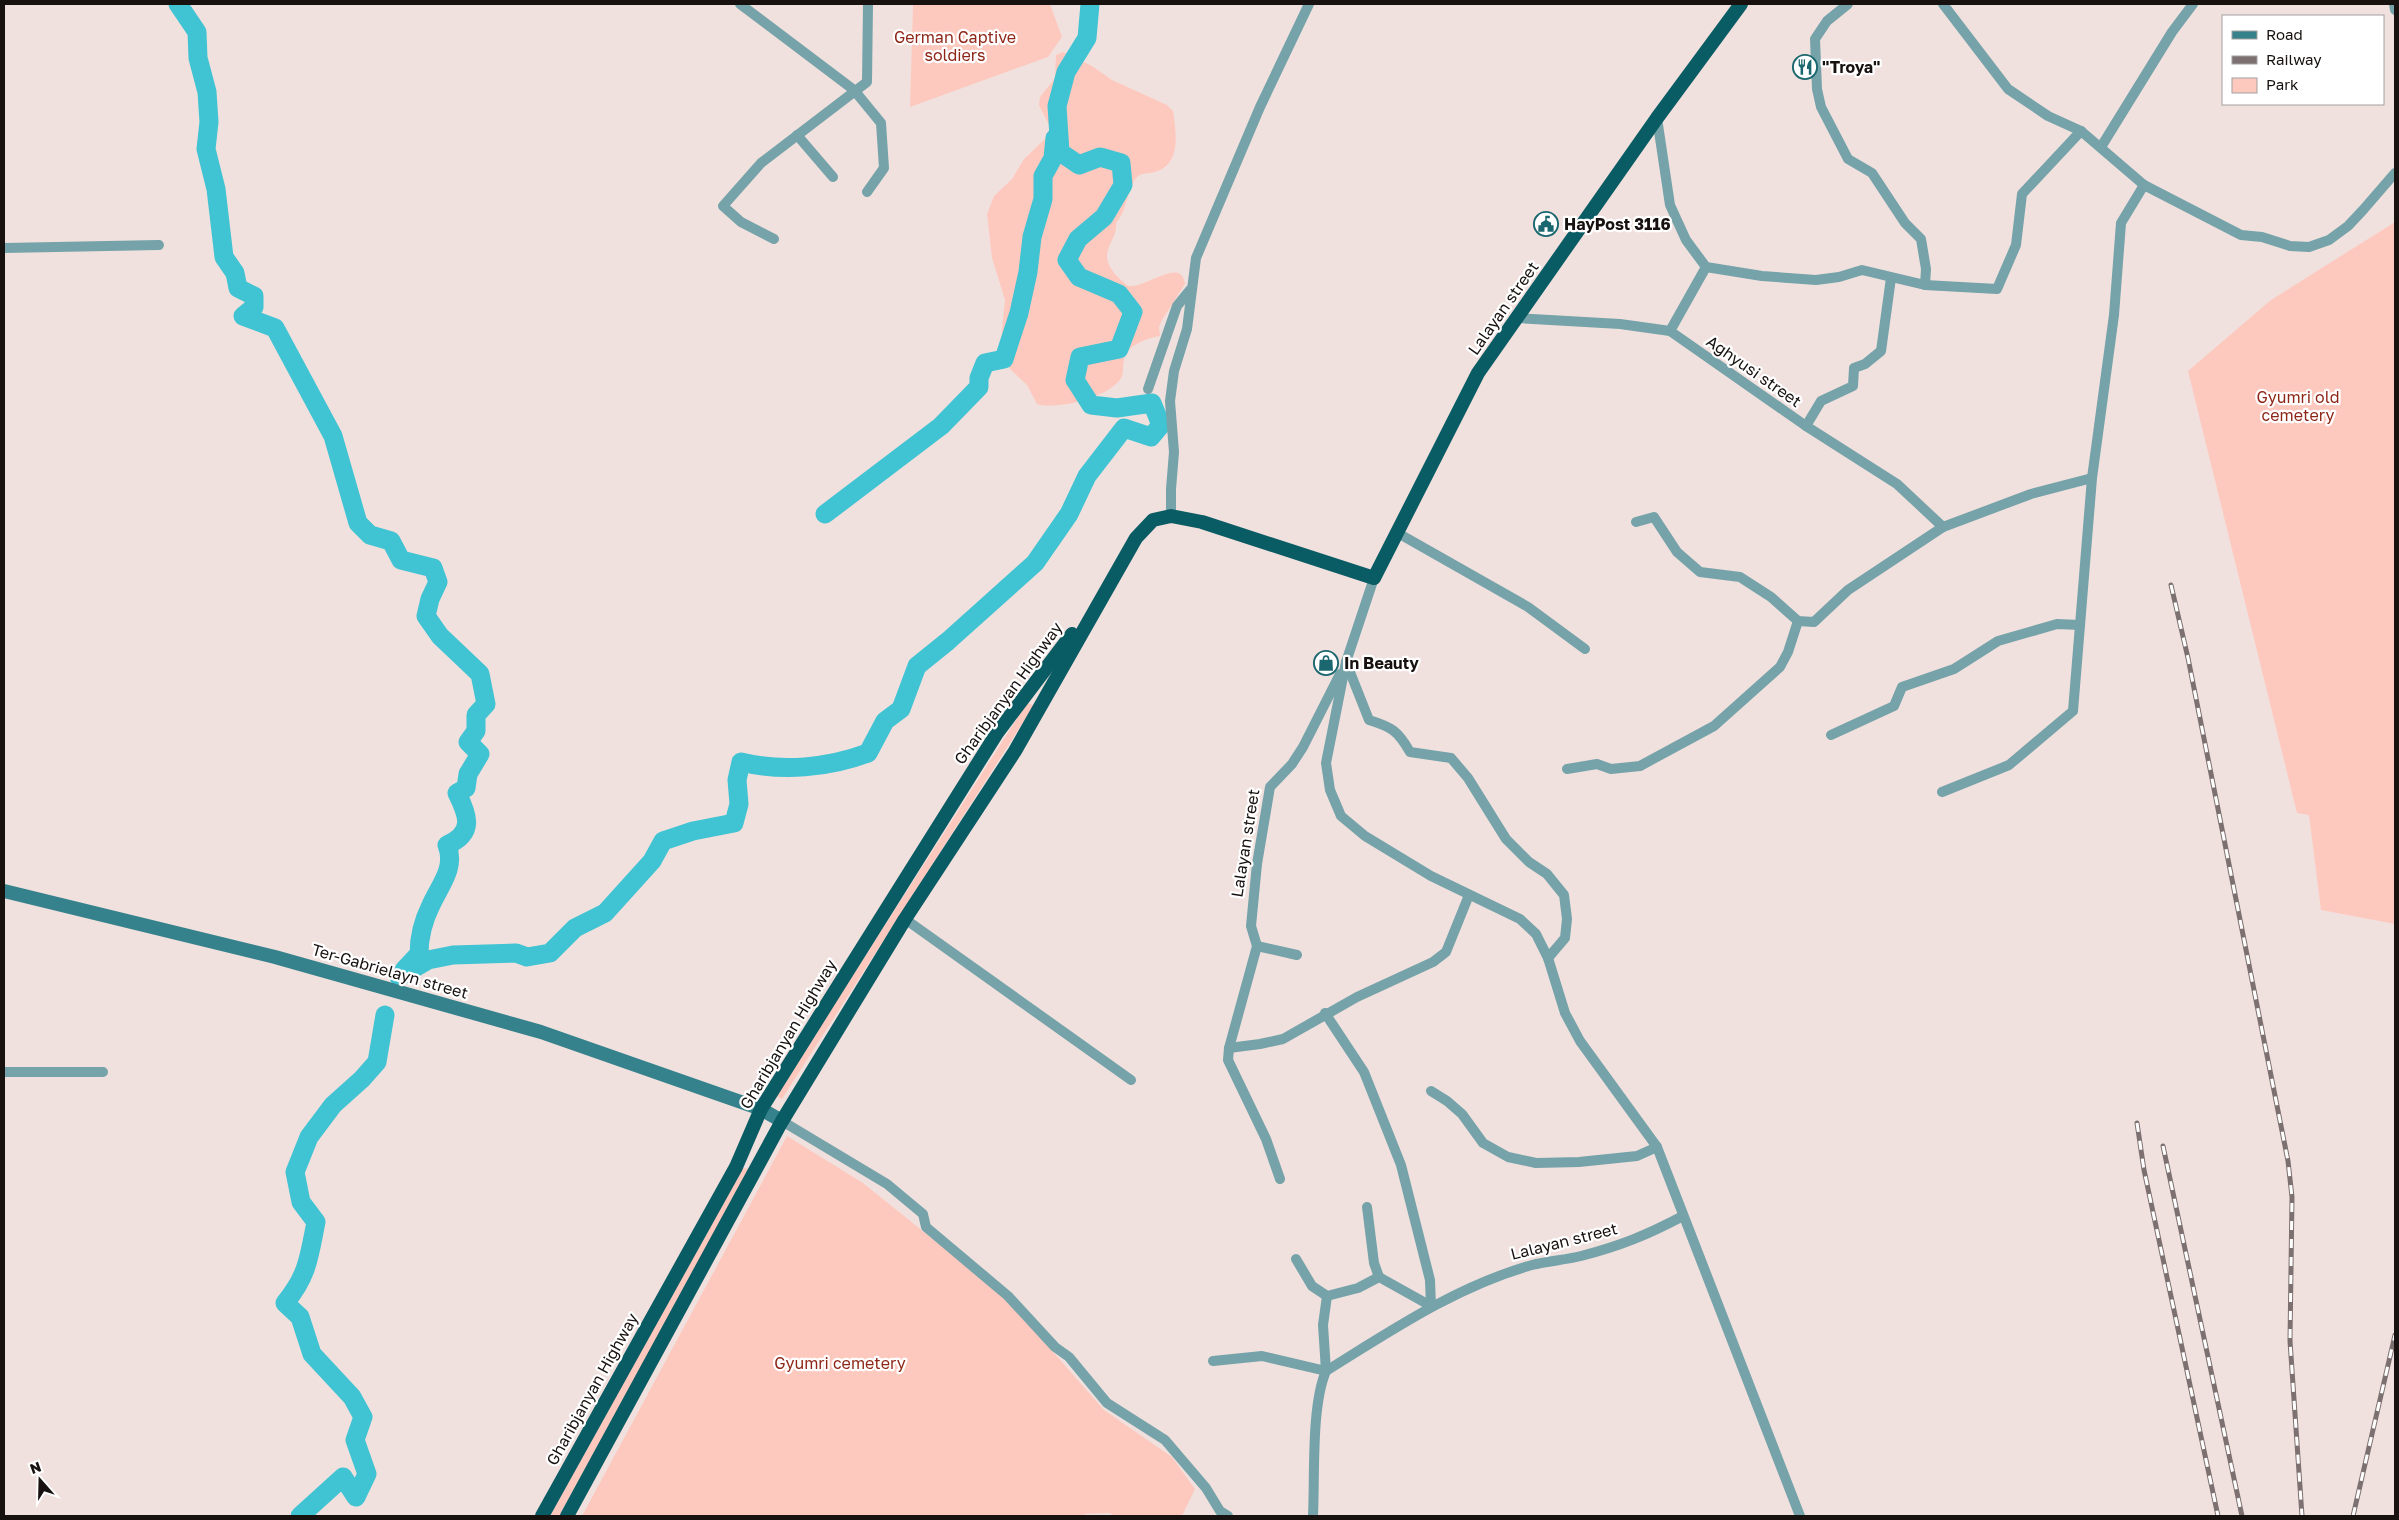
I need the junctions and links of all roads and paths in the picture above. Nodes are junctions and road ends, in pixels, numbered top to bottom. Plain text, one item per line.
1 (740, 4) edge
2 (868, 4) edge
3 (1309, 4) edge
4 (1741, 4) edge
5 (1848, 4) edge
6 (1943, 4) edge
7 (2193, 4) edge
8 (2394, 4) edge
9 (2395, 10) edge
10 (854, 90) junction
11 (1656, 118) junction
12 (2081, 131) junction
13 (797, 136) junction
14 (2101, 147) junction
15 (2395, 173) edge
16 (833, 177) dead end
17 (2144, 185) junction
18 (867, 192) dead end
19 (774, 239) dead end
20 (159, 245) dead end
21 (4, 248) edge
22 (1706, 267) junction
23 (1891, 278) junction
24 (1925, 285) junction
25 (1190, 289) junction
26 (1516, 318) junction
27 (1670, 331) junction
28 (1148, 389) dead end
29 (1806, 426) junction
30 (2092, 478) junction
31 (1171, 516) junction
32 (1636, 522) dead end
33 (1943, 527) junction
34 (1396, 532) junction
35 (1374, 578) junction
36 (1102, 594) junction
37 (1798, 621) junction
38 (2080, 625) junction
39 (1586, 649) dead end
40 (1346, 662) junction
41 (1831, 735) dead end
42 (1567, 769) dead end
43 (1942, 792) dead end
44 (4, 891) edge
45 (1468, 895) junction
46 (905, 919) junction
47 (1257, 946) junction
48 (1297, 954) dead end
49 (1548, 958) junction
50 (1325, 1013) junction
51 (1229, 1048) junction
52 (4, 1072) edge
53 (103, 1072) dead end
54 (1131, 1080) dead end
55 (1431, 1091) dead end
56 (761, 1109) junction
57 (782, 1121) junction
58 (1657, 1147) junction
59 (1280, 1179) dead end
60 (1367, 1207) dead end
61 (1683, 1216) junction
62 (1296, 1259) dead end
63 (1379, 1277) junction
64 (1327, 1296) junction
65 (1431, 1306) junction
66 (1213, 1361) dead end
67 (1326, 1371) junction
68 (542, 1516) edge
69 (566, 1516) edge
70 (1228, 1516) edge
71 (1313, 1516) edge
72 (1800, 1516) edge

1 - 10 street
2 - 10 street
3 - 25 street
4 - 11 highway, Lalayan street
5 - 24 street
6 - 12 street
7 - 14 street
8 - 9 street
10 - 13 street
10 - 18 street
11 - 22 street
11 - 26 highway, Lalayan street
12 - 14 street
12 - 24 street
13 - 16 street
13 - 19 street
14 - 17 street
15 - 17 street
17 - 30 street
20 - 21 street
22 - 23 street
22 - 27 street
23 - 24 street
23 - 29 street
25 - 28 street
25 - 31 street
26 - 27 street, Aghyusi street
26 - 34 highway, Lalayan street
27 - 29 street, Aghyusi street
29 - 33 street, Aghyusi street
30 - 33 street
30 - 38 street
31 - 35 highway
31 - 36 highway, Gharibjanyan Highway
32 - 37 street
33 - 37 street
34 - 35 highway, Lalayan street
34 - 39 street
35 - 40 street, Lalayan street
36 - 46 highway, Gharibjanyan Highway
36 - 56 highway, Gharibjanyan Highway
37 - 42 street
38 - 41 street
38 - 43 street
40 - 45 street, Lalayan street
40 - 47 street, Lalayan street
40 - 49 street
44 - 56 main road, Ter-Gabrielayn street
45 - 49 street, Lalayan street
45 - 50 street
46 - 54 street
46 - 57 highway, Gharibjanyan Highway
47 - 48 street
47 - 51 street, Lalayan street
49 - 58 street, Lalayan street
50 - 51 street
50 - 65 street
51 - 59 street, Lalayan street
52 - 53 street
55 - 58 street
56 - 57 main road, Ter-Gabrielayn street
56 - 68 highway, Gharibjanyan Highway
57 - 69 highway, Gharibjanyan Highway
57 - 70 street
58 - 61 street, Lalayan street
60 - 63 street
61 - 65 street, Lalayan street
61 - 72 street
62 - 64 street
63 - 64 street
63 - 65 street
64 - 67 street
65 - 67 street, Lalayan street
66 - 67 street
67 - 71 street

